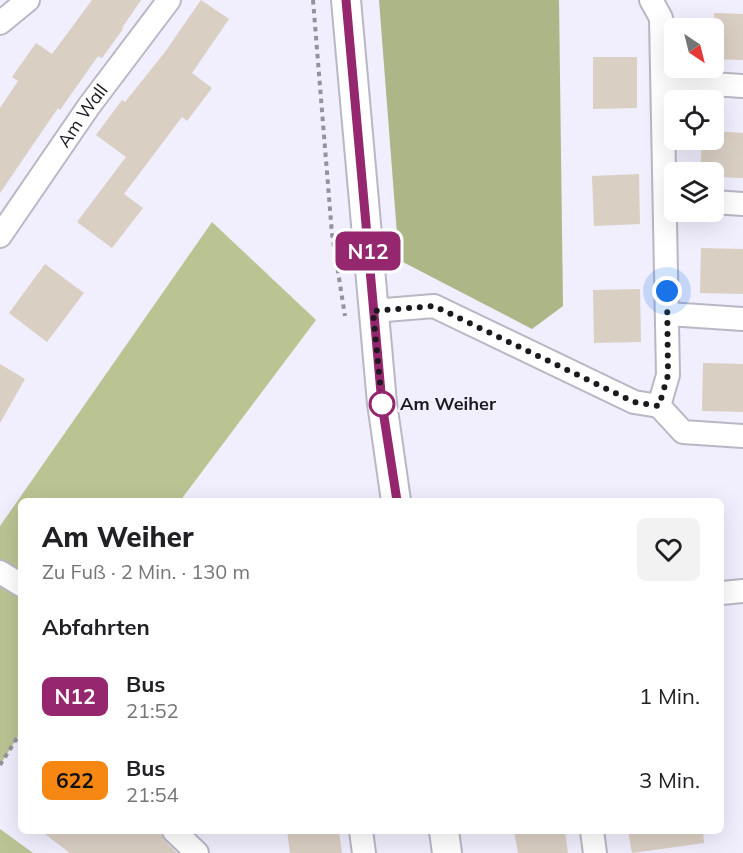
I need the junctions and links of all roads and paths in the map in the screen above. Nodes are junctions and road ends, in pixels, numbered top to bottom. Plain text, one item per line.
1 (28, 0) edge
2 (169, 0) edge
3 (313, 0) edge
4 (346, 0) edge
5 (651, 0) edge
6 (0, 23) edge
7 (663, 81) junction
8 (743, 86) edge
9 (668, 162) edge
10 (724, 203) edge
11 (743, 204) edge
12 (670, 222) edge
13 (0, 236) edge
14 (373, 311) junction
15 (668, 314) junction
16 (743, 319) edge
17 (346, 326) dead end
18 (659, 406) junction
19 (743, 436) edge
20 (396, 498) edge
21 (0, 572) edge
22 (18, 583) edge
23 (743, 591) edge
24 (724, 592) edge
25 (18, 737) edge
26 (0, 765) edge
27 (177, 834) edge
28 (361, 834) edge
29 (444, 834) edge
30 (592, 834) edge
31 (197, 853) edge
32 (364, 853) edge
33 (447, 853) edge
34 (595, 853) edge

1 - 6 street
2 - 13 street, Am Wall
3 - 17 path
4 - 14 street
5 - 7 street
7 - 8 street
7 - 9 street
10 - 11 street
12 - 15 street
14 - 18 street
14 - 20 street
15 - 16 street
15 - 18 street
18 - 19 street
21 - 22 street
23 - 24 street
25 - 26 path
27 - 31 street
28 - 32 street
29 - 33 street
30 - 34 street

